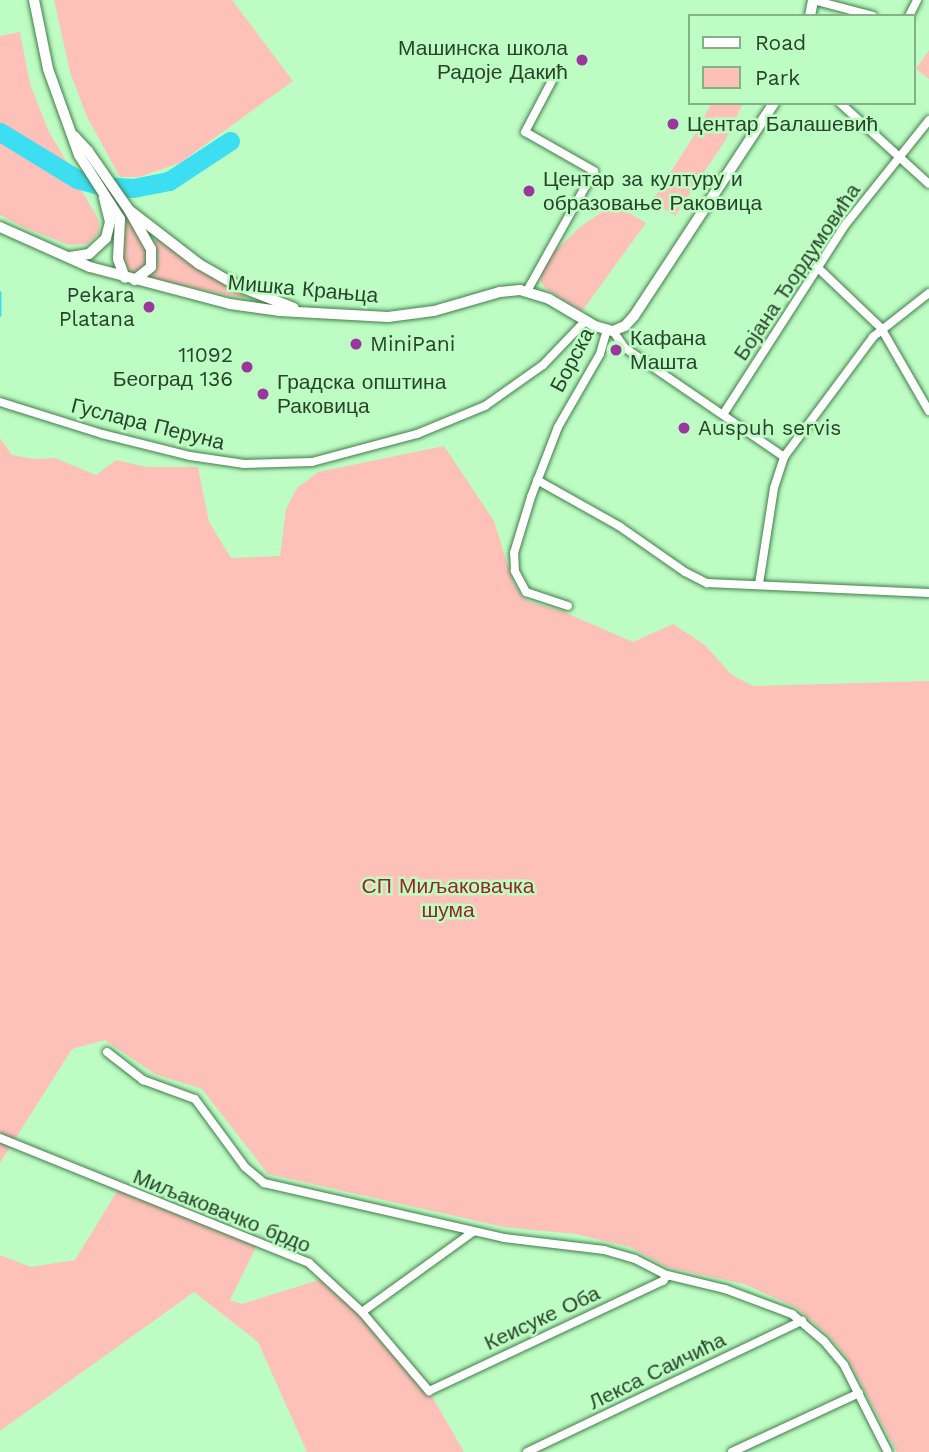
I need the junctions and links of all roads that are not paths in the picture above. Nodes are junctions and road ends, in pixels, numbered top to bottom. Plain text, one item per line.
1 (34, 0) edge
2 (813, 0) edge
3 (866, 14) edge
4 (553, 79) dead end
5 (773, 105) edge
6 (842, 105) edge
7 (929, 120) edge
8 (74, 136) junction
9 (900, 157) junction
10 (929, 184) edge
11 (104, 195) junction
12 (129, 210) junction
13 (0, 228) edge
14 (65, 258) junction
15 (817, 267) junction
16 (130, 279) junction
17 (527, 291) junction
18 (929, 293) edge
19 (312, 313) junction
20 (585, 321) junction
21 (881, 328) junction
22 (610, 330) junction
23 (0, 402) edge
24 (929, 411) edge
25 (724, 413) junction
26 (784, 457) junction
27 (537, 480) junction
28 (759, 584) junction
29 (929, 593) edge
30 (568, 606) dead end
31 (107, 1052) dead end
32 (0, 1138) edge
33 (473, 1232) junction
34 (667, 1275) junction
35 (362, 1312) junction
36 (802, 1321) junction
37 (429, 1391) joint
38 (859, 1393) junction
39 (527, 1452) edge
40 (732, 1452) edge
41 (888, 1452) edge

1 - 8 main road
2 - 3 street
4 - 17 street
5 - 22 main road, Борска
6 - 9 street
7 - 9 street, Бојана Ђордумовића
8 - 11 main road
8 - 12 main road
9 - 10 street
9 - 15 street, Бојана Ђордумовића
11 - 14 main road
11 - 16 main road
12 - 16 main road
12 - 19 main road
13 - 14 main road, Мишка Крањца
14 - 16 main road, Мишка Крањца
15 - 21 street
15 - 25 street, Бојана Ђордумовића
16 - 19 main road, Мишка Крањца
17 - 19 main road, Мишка Крањца
17 - 20 main road, Мишка Крањца
18 - 21 street
20 - 22 main road, Мишка Крањца
20 - 23 street, Гуслара Перуна
21 - 24 street
21 - 26 street
22 - 25 street, Мишка Крањца
22 - 27 street, Борска
25 - 26 street, Мишка Крањца
26 - 28 street
27 - 28 street
27 - 30 street, Борска
28 - 29 street
31 - 33 street
32 - 35 street, Миљаковачко брдо
33 - 34 street
33 - 35 street
34 - 36 street
34 - 37 street, Кеисуке Оба
35 - 37 street, Миљаковачко брдо
36 - 38 street
36 - 39 street, Лекса Саичића
38 - 40 street
38 - 41 street

